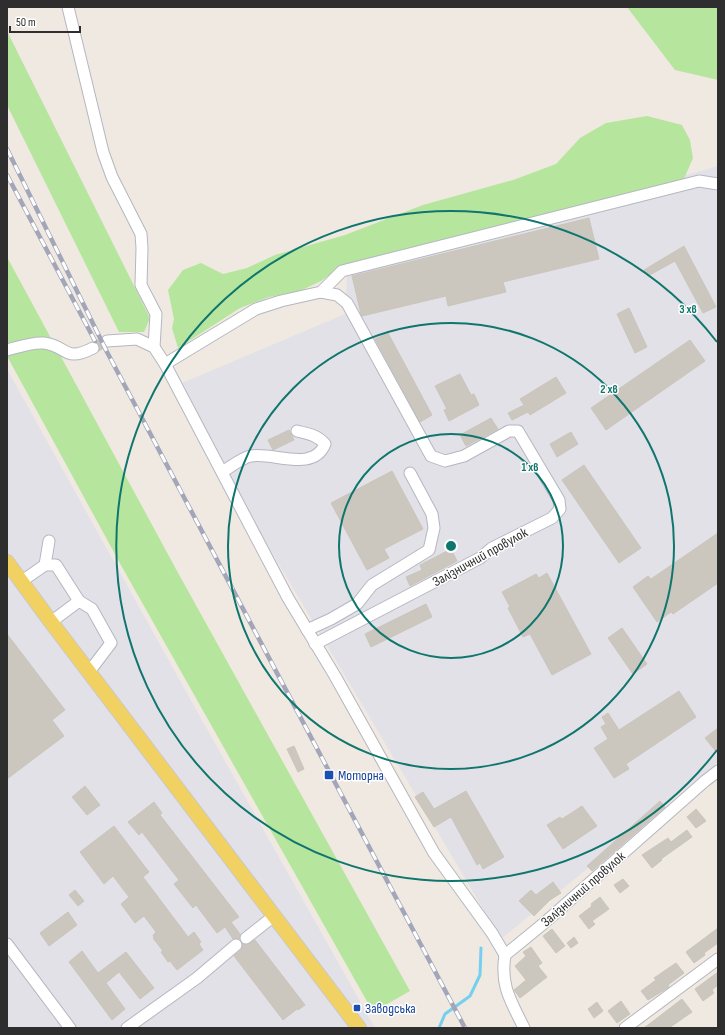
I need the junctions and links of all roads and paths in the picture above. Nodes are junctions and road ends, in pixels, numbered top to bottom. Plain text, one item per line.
1 (68, 7) edge
2 (718, 184) edge
3 (321, 292) junction
4 (107, 341) tunnel mouth
5 (154, 347) junction
6 (93, 348) tunnel mouth
7 (7, 350) edge
8 (165, 364) junction
9 (298, 432) dead end
10 (222, 472) junction
11 (410, 473) dead end
12 (49, 541) dead end
13 (7, 562) edge
14 (45, 565) junction
15 (22, 581) junction
16 (79, 601) junction
17 (51, 622) junction
18 (307, 630) junction
19 (315, 644) junction
20 (89, 672) junction
21 (718, 772) edge
22 (274, 916) junction
23 (7, 944) edge
24 (505, 955) junction
25 (718, 959) edge
26 (70, 1028) edge
27 (127, 1028) edge
28 (359, 1028) edge
29 (524, 1028) edge
30 (624, 1028) edge

1 - 5 street
2 - 3 street
3 - 8 street
3 - 19 street, Залізничний провулок
4 - 5 street
5 - 8 street
6 - 7 street
8 - 10 street
9 - 10 street
10 - 18 street
11 - 18 street
12 - 14 street
13 - 15 main road
14 - 15 street
14 - 16 street
15 - 17 main road
16 - 17 street
16 - 20 street
17 - 20 main road
18 - 19 street
19 - 24 street
20 - 22 main road
21 - 24 street, Залізничний провулок
22 - 27 street
22 - 28 main road
23 - 26 street
24 - 29 street
25 - 30 street

